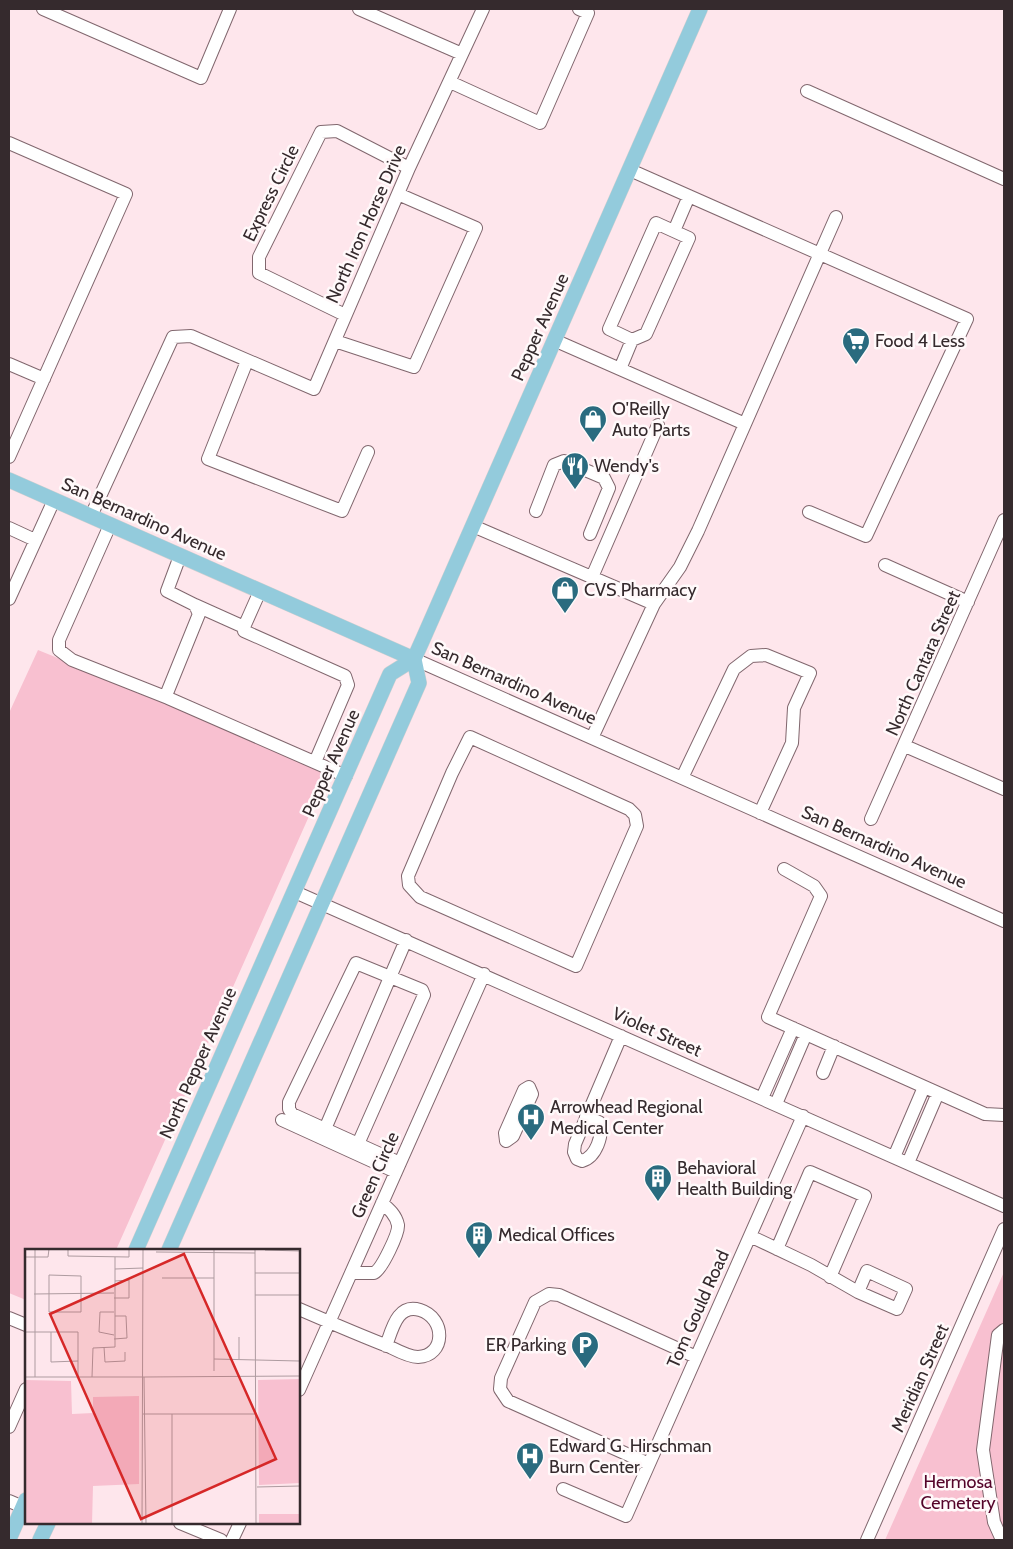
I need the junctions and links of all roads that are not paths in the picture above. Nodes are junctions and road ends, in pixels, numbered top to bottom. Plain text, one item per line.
1 (43, 9) edge
2 (230, 9) edge
3 (359, 9) edge
4 (483, 9) edge
5 (700, 9) edge
6 (584, 11) edge
7 (462, 54) junction
8 (450, 82) junction
9 (807, 90) dead end
10 (9, 143) edge
11 (409, 168) junction
12 (630, 170) junction
13 (1004, 180) edge
14 (398, 194) junction
15 (689, 196) junction
16 (836, 217) dead end
17 (674, 231) junction
18 (820, 254) junction
19 (345, 315) junction
20 (554, 340) junction
21 (632, 340) junction
22 (335, 341) junction
23 (247, 361) junction
24 (9, 364) edge
25 (620, 369) junction
26 (44, 379) junction
27 (745, 424) junction
28 (658, 425) dead end
29 (368, 452) dead end
30 (9, 457) edge
31 (9, 480) edge
32 (54, 500) junction
33 (536, 511) dead end
34 (809, 512) dead end
35 (91, 516) junction
36 (1004, 520) edge
37 (110, 525) junction
38 (473, 526) junction
39 (9, 528) edge
40 (590, 534) dead end
41 (35, 540) junction
42 (180, 556) junction
43 (885, 565) dead end
44 (592, 577) junction
45 (260, 591) junction
46 (9, 599) edge
47 (968, 602) junction
48 (654, 604) junction
49 (195, 605) junction
50 (244, 627) junction
51 (414, 659) junction
52 (168, 698) junction
53 (592, 738) junction
54 (905, 746) junction
55 (315, 762) junction
56 (544, 770) joint
57 (346, 776) junction
58 (682, 778) junction
59 (1004, 789) edge
60 (760, 812) junction
61 (872, 818) dead end
62 (784, 869) dead end
63 (295, 892) junction
64 (323, 904) junction
65 (1004, 921) edge
66 (406, 940) junction
67 (484, 974) junction
68 (392, 977) junction
69 (793, 1028) junction
70 (806, 1034) junction
71 (621, 1036) junction
72 (834, 1046) junction
73 (823, 1073) dead end
74 (924, 1087) junction
75 (938, 1093) junction
76 (762, 1098) junction
77 (776, 1104) junction
78 (1004, 1114) edge
79 (803, 1116) junction
80 (586, 1117) dead end
81 (282, 1120) dead end
82 (325, 1129) junction
83 (358, 1144) junction
84 (894, 1157) junction
85 (908, 1163) junction
86 (398, 1167) junction
87 (382, 1202) junction
88 (1004, 1206) edge
89 (1004, 1229) edge
90 (750, 1236) junction
91 (136, 1249) edge
92 (169, 1249) edge
93 (776, 1249) junction
94 (351, 1273) junction
95 (830, 1277) junction
96 (858, 1292) dead end
97 (300, 1308) edge
98 (9, 1318) edge
99 (329, 1322) junction
100 (25, 1326) edge
101 (1001, 1332) edge
102 (386, 1346) junction
103 (696, 1357) junction
104 (300, 1388) edge
105 (25, 1391) edge
106 (9, 1427) edge
107 (649, 1464) junction
108 (563, 1489) dead end
109 (9, 1501) edge
110 (25, 1504) edge
111 (48, 1524) edge
112 (182, 1524) edge
113 (240, 1524) edge
114 (9, 1539) edge
115 (40, 1540) edge
116 (221, 1540) edge
117 (232, 1540) edge
118 (867, 1540) edge
119 (1002, 1540) edge

1 - 2 street
3 - 7 street
4 - 7 street, North Iron Horse Drive
5 - 12 main road, Pepper Avenue
6 - 8 street
7 - 8 street, North Iron Horse Drive
8 - 11 street, North Iron Horse Drive
9 - 13 street
10 - 26 street
11 - 14 street, North Iron Horse Drive
11 - 19 street, Express Circle
12 - 15 street
12 - 20 main road, Pepper Avenue
14 - 19 street, North Iron Horse Drive
14 - 22 street
15 - 17 street
15 - 18 street
16 - 18 street
17 - 21 street
17 - 21 street
18 - 27 street
18 - 34 street
19 - 22 street, North Iron Horse Drive
20 - 25 street
20 - 38 main road, Pepper Avenue
21 - 25 street
22 - 23 street, North Iron Horse Drive
23 - 29 street
23 - 35 street
24 - 26 street
25 - 27 street
26 - 30 street
27 - 48 street
28 - 44 street
31 - 32 main road, San Bernardino Avenue
32 - 35 main road, San Bernardino Avenue
32 - 41 street
33 - 40 street
35 - 37 main road, San Bernardino Avenue
36 - 47 street, North Cantara Street
37 - 42 main road, San Bernardino Avenue
37 - 52 street
38 - 44 street
38 - 51 main road, Pepper Avenue
39 - 41 street
41 - 46 street
42 - 45 main road, San Bernardino Avenue
42 - 49 street
43 - 47 street
44 - 48 street
45 - 50 street
45 - 51 main road, San Bernardino Avenue
47 - 54 street, North Cantara Street
48 - 53 street
49 - 50 street
49 - 52 street
50 - 55 street
51 - 53 street, San Bernardino Avenue
51 - 57 main road, Pepper Avenue
51 - 64 main road
52 - 55 street
53 - 58 street, San Bernardino Avenue
54 - 59 street
54 - 61 street, North Cantara Street
55 - 57 street
56 - 56 street
57 - 63 main road, Pepper Avenue
58 - 60 street, San Bernardino Avenue
58 - 60 street
60 - 65 street, San Bernardino Avenue
62 - 69 street
63 - 64 street, Violet Street
63 - 91 main road, North Pepper Avenue
64 - 66 street, Violet Street
64 - 92 main road
66 - 67 street, Violet Street
66 - 68 street
67 - 71 street, Violet Street
67 - 86 street, Green Circle
68 - 82 street
68 - 82 street
68 - 83 street
69 - 70 street
69 - 76 street
70 - 72 street
70 - 77 street
71 - 76 street, Violet Street
71 - 80 street
72 - 73 street
72 - 74 street
74 - 75 street
74 - 84 street
75 - 78 street
75 - 85 street
76 - 77 street, Violet Street
77 - 79 street, Violet Street
79 - 84 street, Violet Street
79 - 90 street, Tom Gould Road
81 - 86 street
82 - 83 street
83 - 86 street
84 - 85 street, Violet Street
85 - 88 street, Violet Street
86 - 87 street, Green Circle
87 - 94 street, Green Circle
87 - 94 street
89 - 118 street, Meridian Street
90 - 93 street
90 - 103 street, Tom Gould Road
93 - 95 street
93 - 95 street
94 - 99 street, Green Circle
95 - 96 street
97 - 99 street
98 - 100 street
99 - 102 street
99 - 104 street, Green Circle
101 - 119 street
102 - 102 street
103 - 107 street, Tom Gould Road
103 - 107 street
105 - 106 street
107 - 108 street, Tom Gould Road
109 - 110 street
110 - 114 main road
111 - 115 main road
112 - 116 street
113 - 117 street

